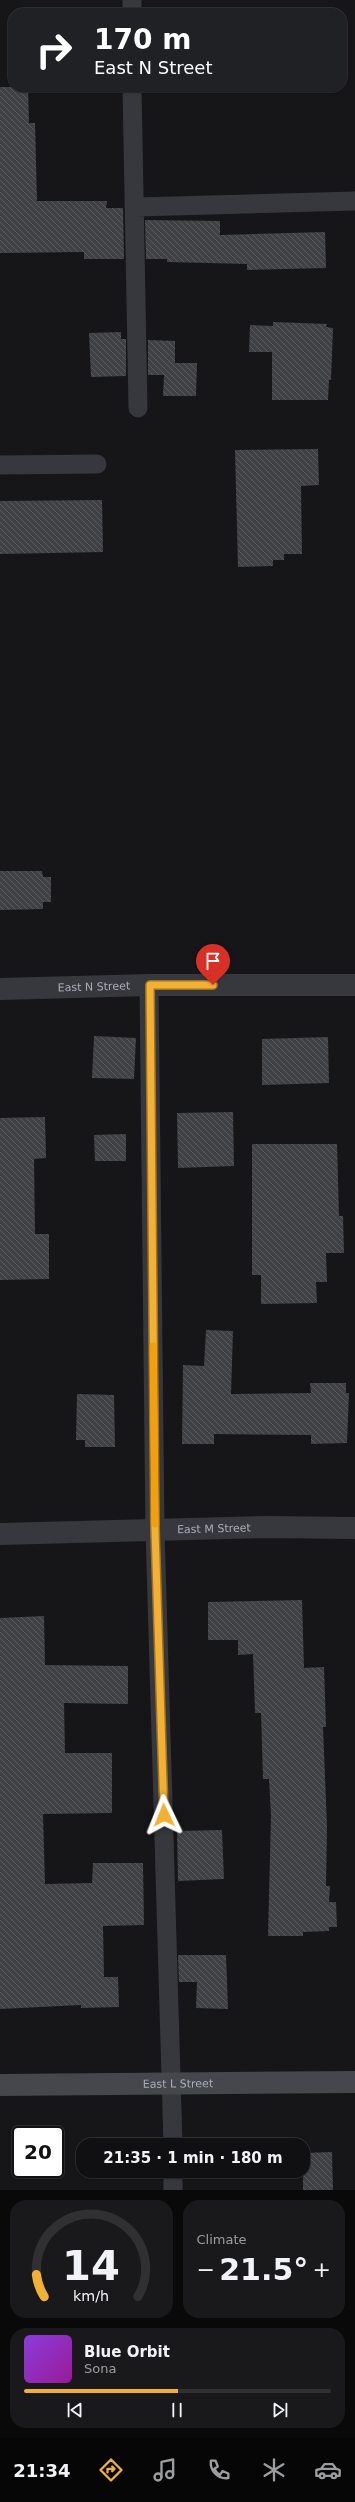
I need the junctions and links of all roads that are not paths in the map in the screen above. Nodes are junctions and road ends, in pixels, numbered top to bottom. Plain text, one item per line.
1 (132, 92) edge
2 (355, 201) edge
3 (136, 207) junction
4 (138, 408) dead end
5 (97, 464) dead end
6 (0, 465) edge
7 (150, 985) junction
8 (355, 985) edge
9 (0, 989) edge
10 (355, 1528) edge
11 (155, 1530) junction
12 (0, 1534) edge
13 (355, 2082) edge
14 (173, 2083) junction
15 (0, 2085) edge
16 (173, 2138) edge
17 (173, 2178) edge
18 (173, 2190) edge

1 - 3 lane
2 - 3 lane
3 - 4 lane
5 - 6 lane
7 - 8 street, East N Street
7 - 9 street, East N Street
7 - 11 lane
10 - 11 street, East M Street
11 - 12 street, East M Street
11 - 14 lane
13 - 14 street, East L Street
14 - 15 street, East L Street
14 - 16 lane
17 - 18 lane

